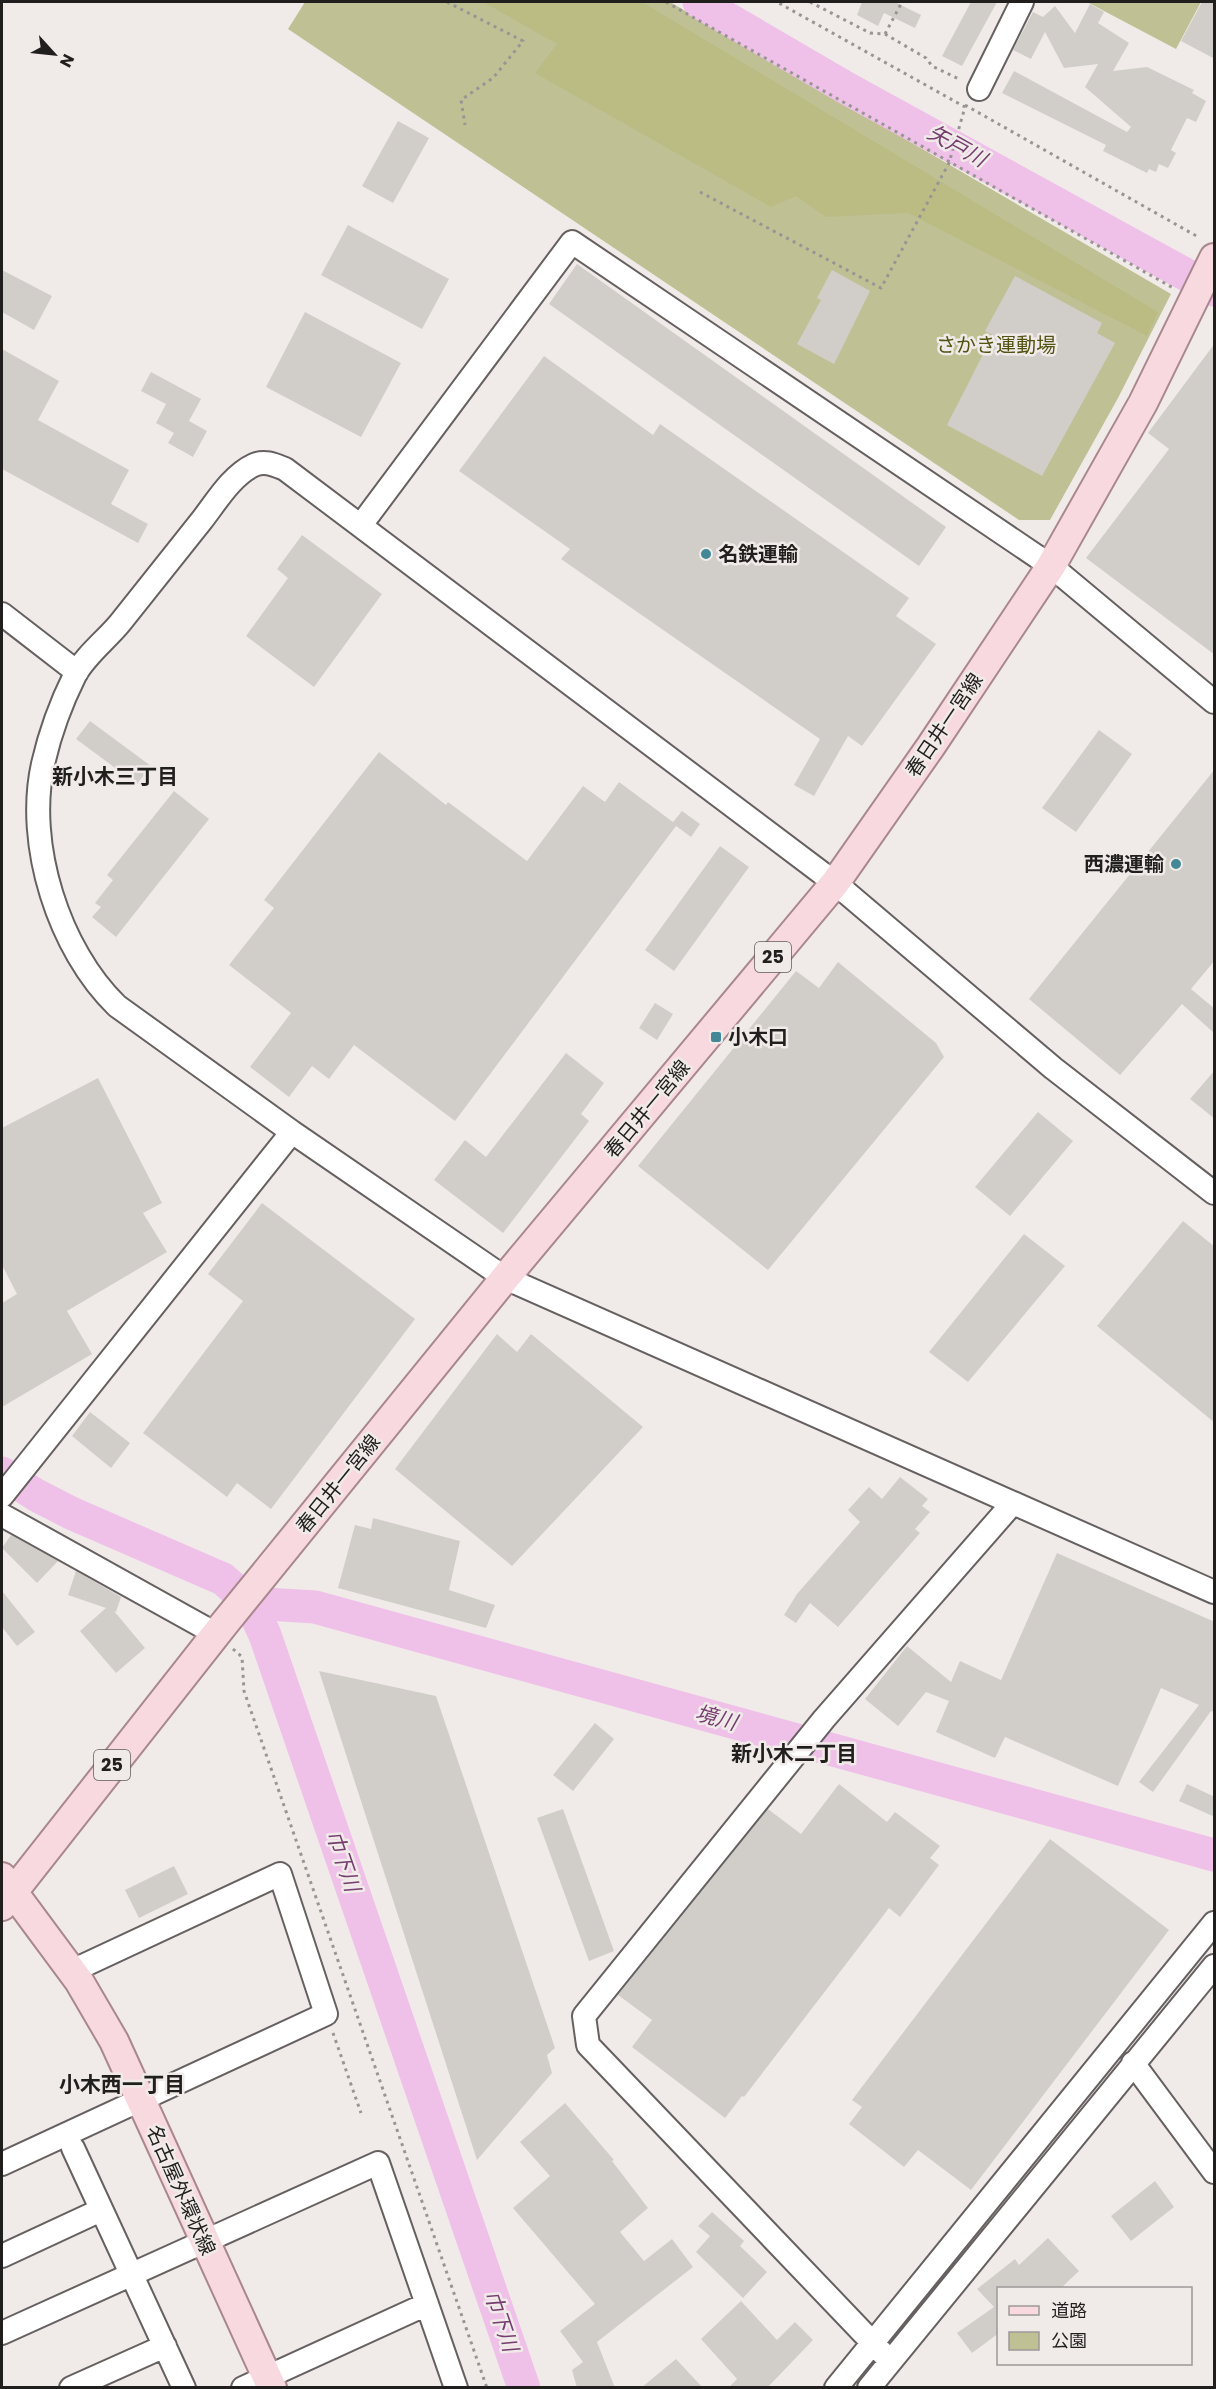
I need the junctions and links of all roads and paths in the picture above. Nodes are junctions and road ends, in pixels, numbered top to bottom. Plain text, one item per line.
1 (447, 2) edge
2 (666, 2) edge
3 (777, 2) edge
4 (810, 2) edge
5 (902, 2) edge
6 (1022, 2) edge
7 (885, 34) junction
8 (975, 87) joint
9 (965, 107) junction
10 (465, 124) dead end
11 (949, 163) junction
12 (700, 192) dead end
13 (1207, 248) edge
14 (1186, 293) junction
15 (361, 525) junction
16 (1052, 566) junction
17 (2, 614) edge
18 (76, 672) junction
19 (1215, 702) edge
20 (835, 883) junction
21 (292, 1132) junction
22 (1215, 1193) edge
23 (506, 1278) junction
24 (2, 1496) edge
25 (1012, 1504) junction
26 (2, 1515) edge
27 (1215, 1592) edge
28 (220, 1629) junction
29 (5, 1891) edge
30 (1215, 1923) edge
31 (1215, 1966) edge
32 (72, 1971) junction
33 (326, 2014) junction
34 (1133, 2063) junction
35 (141, 2100) junction
36 (361, 2113) dead end
37 (73, 2148) dead end
38 (2, 2164) edge
39 (1215, 2172) edge
40 (101, 2210) junction
41 (203, 2240) junction
42 (2, 2256) edge
43 (131, 2274) junction
44 (427, 2304) junction
45 (2, 2333) edge
46 (872, 2343) junction
47 (165, 2346) junction
48 (890, 2361) junction
49 (260, 2384) edge
50 (71, 2388) edge
51 (184, 2388) edge
52 (456, 2388) edge
53 (487, 2388) edge
54 (836, 2388) edge
55 (869, 2388) edge

1 - 10 path
2 - 11 path
3 - 9 path
4 - 7 path
5 - 7 path
6 - 8 street
7 - 8 path
9 - 11 path
9 - 13 path
11 - 12 path
11 - 14 path
13 - 14 main road, 春日井一宮線 / 25
14 - 16 main road, 春日井一宮線 / 25
15 - 16 street
15 - 18 street
15 - 20 street
16 - 19 street
16 - 20 main road, 春日井一宮線 / 25
17 - 18 street
18 - 21 street
20 - 22 street
20 - 23 main road, 春日井一宮線 / 25
21 - 23 street
21 - 24 street
23 - 25 street
23 - 28 main road, 春日井一宮線 / 25
25 - 27 street
25 - 46 street
26 - 28 street
28 - 29 main road, 春日井一宮線 / 25
28 - 53 path
29 - 32 main road, 名古屋外環状線
30 - 46 street
31 - 34 street
32 - 33 street
32 - 35 main road, 名古屋外環状線
33 - 35 street
33 - 36 path
34 - 39 street
34 - 48 street
35 - 38 street
35 - 41 main road, 名古屋外環状線
37 - 40 street
40 - 42 street
40 - 43 street
41 - 43 street
41 - 44 street
41 - 49 main road, 名古屋外環状線
43 - 45 street
43 - 47 street
44 - 49 street
44 - 52 street
46 - 48 street
46 - 54 street
47 - 50 street
47 - 51 street
48 - 55 street

